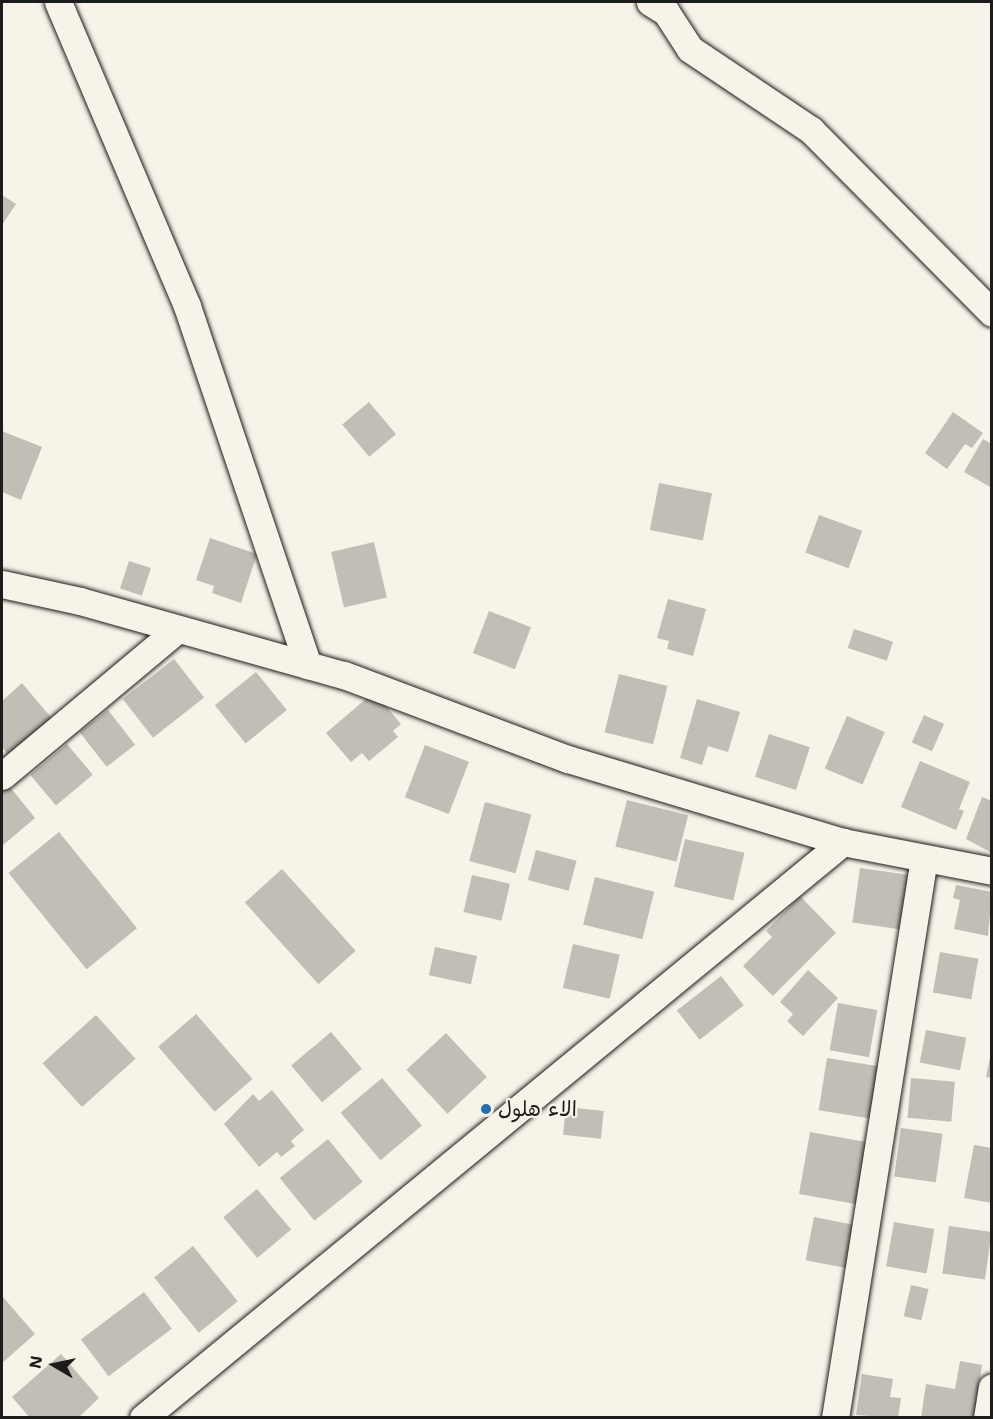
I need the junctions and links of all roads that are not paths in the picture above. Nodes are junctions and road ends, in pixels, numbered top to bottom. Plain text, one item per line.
1 (58, 2) edge
2 (650, 2) edge
3 (992, 313) edge
4 (2, 584) edge
5 (178, 629) junction
6 (308, 665) junction
7 (2, 776) edge
8 (843, 842) junction
9 (924, 858) junction
10 (992, 871) edge
11 (992, 1387) edge
12 (143, 1418) edge
13 (835, 1418) edge
14 (987, 1418) edge

1 - 6 street
2 - 3 street
4 - 5 street
5 - 6 street
5 - 7 street
6 - 8 street
8 - 9 street
8 - 12 street
9 - 10 street
9 - 13 street
11 - 14 street

